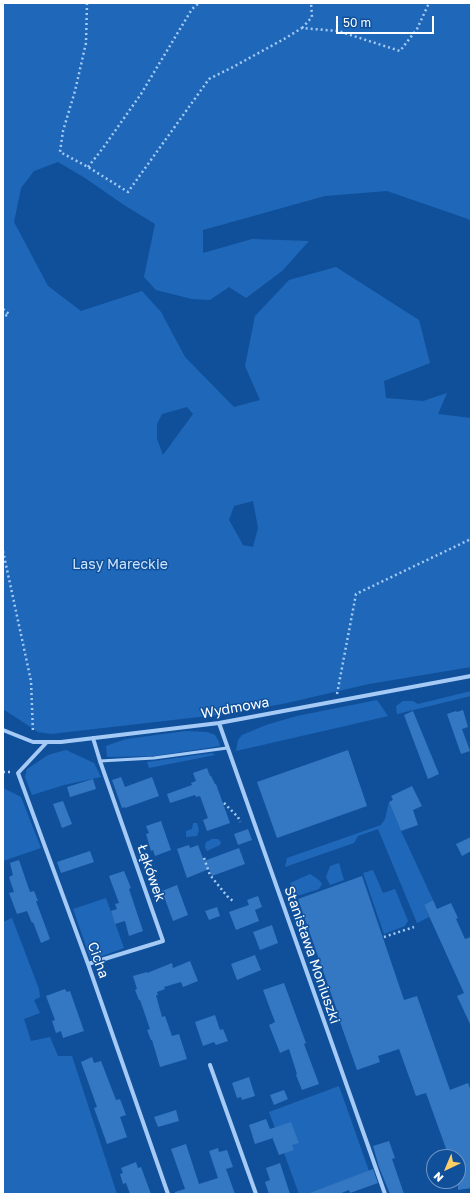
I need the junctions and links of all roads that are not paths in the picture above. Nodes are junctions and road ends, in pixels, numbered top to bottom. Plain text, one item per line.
1 (471, 676) edge
2 (219, 723) junction
3 (3, 730) edge
4 (93, 738) junction
5 (47, 742) junction
6 (227, 748) junction
7 (100, 761) junction
8 (88, 964) junction
9 (210, 1065) dead end
10 (168, 1194) edge
11 (256, 1194) edge
12 (385, 1194) edge

1 - 2 street, Wydmowa
2 - 4 street, Wydmowa
2 - 6 street, Stanisława Moniuszki
3 - 5 street, Wydmowa
4 - 5 street, Wydmowa
4 - 7 street, Łąkówek
5 - 8 street, Cicha
6 - 7 lane
6 - 12 street, Stanisława Moniuszki
7 - 8 street, Łąkówek
8 - 10 street, Cicha
9 - 11 street

